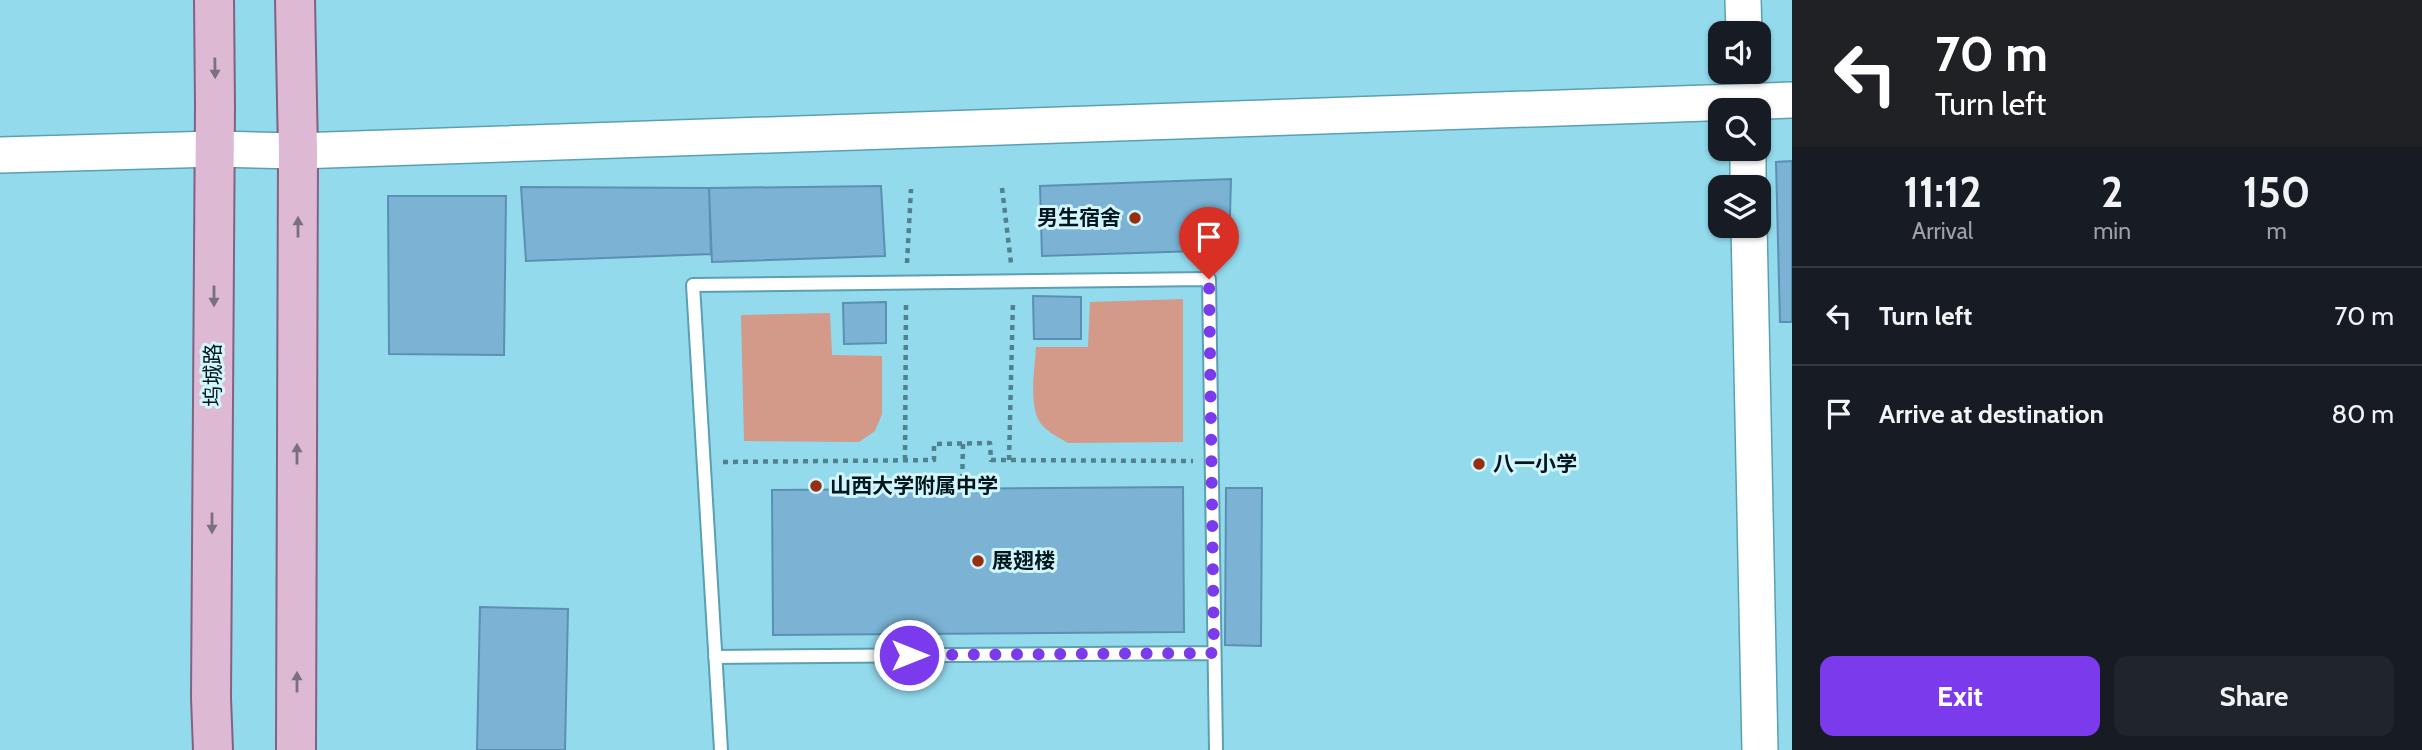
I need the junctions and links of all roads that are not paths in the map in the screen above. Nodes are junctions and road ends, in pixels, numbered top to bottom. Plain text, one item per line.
1 (214, 0) edge
2 (295, 0) edge
3 (1743, 0) edge
4 (1744, 21) edge
5 (1746, 94) edge
6 (1792, 100) edge
7 (215, 149) junction
8 (298, 151) junction
9 (0, 155) edge
10 (1749, 238) edge
11 (1214, 653) junction
12 (715, 657) junction
13 (213, 750) edge
14 (296, 750) edge
15 (721, 750) edge
16 (1216, 750) edge
17 (1760, 750) edge

1 -> 7 main road, 坞城路
2 - 8 main road
3 - 4 street
5 - 6 street
5 - 8 street
7 - 8 street
7 - 9 street
7 -> 13 main road, 坞城路
14 -> 8 main road
10 - 17 street
11 - 12 lane
11 - 12 lane
11 - 16 lane
12 - 15 lane

